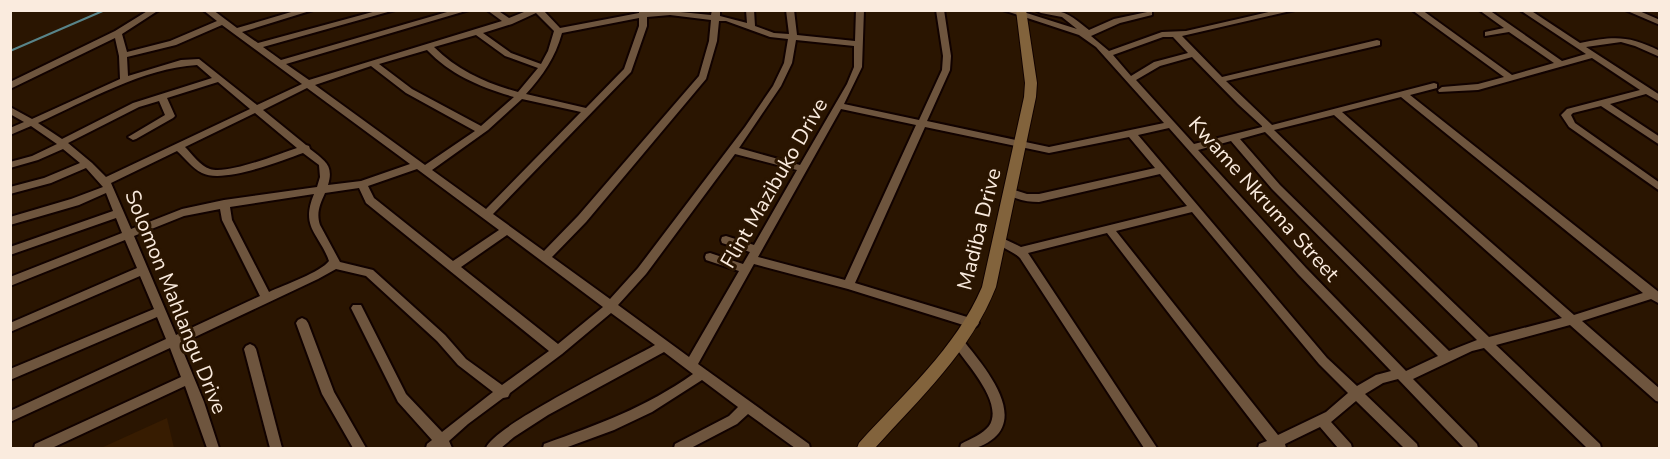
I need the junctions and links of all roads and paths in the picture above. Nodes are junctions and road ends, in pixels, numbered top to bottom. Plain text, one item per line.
1 (155, 10) edge
2 (309, 10) edge
3 (391, 10) edge
4 (465, 10) edge
5 (491, 10) edge
6 (537, 10) edge
7 (750, 10) edge
8 (790, 10) edge
9 (860, 10) edge
10 (940, 10) edge
11 (1007, 10) edge
12 (1075, 10) edge
13 (1291, 10) edge
14 (1416, 10) edge
15 (1483, 10) edge
16 (1524, 10) edge
17 (1629, 10) edge
18 (208, 11) edge
19 (1041, 11) edge
20 (294, 12) edge
21 (681, 12) edge
22 (643, 13) edge
23 (1021, 13) edge
24 (1149, 13) dead end
25 (716, 14) edge
26 (1065, 15) junction
27 (223, 22) junction
28 (509, 22) junction
29 (1659, 23) edge
30 (751, 27) junction
31 (1510, 29) junction
32 (235, 31) junction
33 (558, 31) junction
34 (477, 32) junction
35 (118, 33) junction
36 (1087, 34) junction
37 (1175, 34) junction
38 (1488, 34) dead end
39 (794, 36) junction
40 (1377, 43) dead end
41 (859, 44) junction
42 (258, 46) junction
43 (1579, 46) junction
44 (429, 47) junction
45 (1107, 54) junction
46 (1193, 54) junction
47 (1593, 55) junction
48 (1659, 55) edge
49 (123, 56) junction
50 (279, 63) junction
51 (372, 63) junction
52 (1561, 64) junction
53 (544, 67) junction
54 (1511, 78) junction
55 (217, 79) junction
56 (124, 80) junction
57 (1130, 80) junction
58 (1220, 80) junction
59 (309, 84) junction
60 (10, 86) edge
61 (1648, 91) junction
62 (520, 94) junction
63 (1403, 94) junction
64 (162, 96) junction
65 (1659, 99) edge
66 (1603, 103) junction
67 (840, 106) junction
68 (256, 109) junction
69 (10, 110) edge
70 (588, 111) junction
71 (1335, 111) junction
72 (32, 123) junction
73 (921, 123) junction
74 (1171, 126) junction
75 (1268, 128) junction
76 (481, 130) junction
77 (10, 132) edge
78 (1132, 134) junction
79 (133, 137) dead end
80 (1233, 137) junction
81 (1659, 142) edge
82 (62, 144) junction
83 (1020, 145) junction
84 (179, 147) junction
85 (306, 148) junction
86 (1192, 148) junction
87 (733, 150) junction
88 (86, 164) junction
89 (10, 165) edge
90 (422, 167) junction
91 (804, 169) junction
92 (1161, 170) junction
93 (362, 184) junction
94 (107, 185) junction
95 (1659, 188) edge
96 (321, 190) junction
97 (10, 191) edge
98 (1011, 192) junction
99 (224, 204) junction
100 (1194, 208) junction
101 (119, 213) junction
102 (486, 214) junction
103 (10, 221) edge
104 (1109, 229) junction
105 (507, 230) junction
106 (129, 233) junction
107 (726, 240) dead end
108 (1000, 242) junction
109 (10, 251) edge
110 (1020, 251) junction
111 (710, 257) dead end
112 (544, 258) junction
113 (752, 259) junction
114 (334, 264) junction
115 (452, 267) junction
116 (143, 270) junction
117 (10, 282) edge
118 (848, 285) junction
119 (266, 297) junction
120 (1656, 297) edge
121 (611, 306) junction
122 (357, 308) dead end
123 (160, 310) junction
124 (1572, 320) junction
125 (302, 322) dead end
126 (973, 323) junction
127 (10, 328) edge
128 (172, 342) junction
129 (959, 343) junction
130 (1486, 343) junction
131 (664, 346) junction
132 (250, 348) dead end
133 (558, 351) junction
134 (1447, 357) junction
135 (691, 365) junction
136 (702, 374) junction
137 (10, 375) edge
138 (1401, 376) junction
139 (188, 379) junction
140 (504, 393) junction
141 (1356, 393) junction
142 (1659, 398) edge
143 (746, 407) junction
144 (10, 417) edge
145 (1322, 421) junction
146 (440, 446) edge
147 (794, 446) edge
148 (1273, 447) edge
149 (40, 448) edge
150 (213, 448) edge
151 (276, 448) edge
152 (357, 448) edge
153 (492, 448) edge
154 (549, 448) edge
155 (680, 448) edge
156 (865, 448) edge
157 (966, 448) edge
158 (1151, 448) edge
159 (1346, 448) edge
160 (1412, 448) edge
161 (1472, 448) edge
162 (1595, 448) edge

1 - 35 street
2 - 20 street
3 - 42 street
4 - 50 street
5 - 28 street
6 - 28 street
6 - 33 street
7 - 30 street
8 - 39 street
9 - 41 street, Flint Mazibuko Drive
10 - 73 street
11 - 23 street, Kwame Nkruma Street
12 - 26 street
13 - 37 street
14 - 54 street
15 - 31 street
16 - 43 street
17 - 29 street
18 - 27 street
19 - 26 street
20 - 32 street
21 - 22 street
21 - 25 street
22 - 33 street
22 - 70 street
23 - 36 street, Kwame Nkruma Street
23 - 83 street, Madiba Drive
24 - 36 street
25 - 30 street
25 - 112 street
26 - 36 street
27 - 32 street
27 - 49 street
28 - 34 street
30 - 39 street
31 - 38 street
31 - 52 street
32 - 42 street
33 - 53 street
34 - 44 street
34 - 53 street
35 - 49 street
35 - 60 street
36 - 45 street, Kwame Nkruma Street
37 - 45 street
37 - 46 street
39 - 41 street
39 - 87 street
40 - 58 street
41 - 67 street, Flint Mazibuko Drive
42 - 50 street
43 - 47 street
43 - 48 street
44 - 51 street
44 - 62 street
45 - 57 street, Kwame Nkruma Street
46 - 57 street
46 - 58 street
47 - 52 street
47 - 61 street
49 - 56 street
50 - 59 street
51 - 59 street
51 - 76 street
52 - 54 street
53 - 62 street
54 - 63 street
55 - 56 street
55 - 64 street
55 - 68 street
56 - 72 street
57 - 74 street, Kwame Nkruma Street
58 - 75 street
59 - 68 street
59 - 90 street
61 - 65 street
61 - 66 street
62 - 70 street
62 - 76 street
63 - 71 street
63 - 120 street
64 - 79 street
64 - 82 street
66 - 81 street
66 - 95 street
67 - 73 street
67 - 91 street, Flint Mazibuko Drive
68 - 84 street
68 - 85 street
69 - 72 street, Solomon Mahlangu Drive
70 - 102 street
71 - 75 street
71 - 124 street
72 - 77 street
72 - 82 street, Solomon Mahlangu Drive
73 - 83 street
73 - 118 street
74 - 78 street
74 - 86 street, Kwame Nkruma Street
75 - 80 street
75 - 130 street
76 - 90 street
78 - 83 street
78 - 92 street
80 - 86 street
80 - 134 street
82 - 88 street, Solomon Mahlangu Drive
82 - 89 street
83 - 98 street, Madiba Drive
84 - 85 street
84 - 94 street
85 - 96 street
86 - 138 street, Kwame Nkruma Street
87 - 91 street
87 - 121 street
88 - 94 street, Solomon Mahlangu Drive
88 - 97 street
90 - 93 street
90 - 102 street
91 - 113 street, Flint Mazibuko Drive
92 - 98 street
92 - 100 street
93 - 96 street
93 - 115 street
94 - 101 street, Solomon Mahlangu Drive
94 - 103 street
96 - 99 street
96 - 114 street
98 - 108 street, Madiba Drive
99 - 106 street
99 - 119 street
100 - 104 street
100 - 141 street
101 - 106 street, Solomon Mahlangu Drive
101 - 109 street
102 - 105 street
104 - 110 street
104 - 148 street
105 - 112 street
105 - 115 street
106 - 116 street, Solomon Mahlangu Drive
106 - 117 street
107 - 113 street
108 - 110 street
108 - 126 street, Madiba Drive
110 - 158 street
111 - 113 street
112 - 121 street
113 - 118 street
113 - 135 street, Flint Mazibuko Drive
114 - 119 street
114 - 140 street
115 - 133 street
116 - 123 street, Solomon Mahlangu Drive
116 - 127 street
118 - 126 street
119 - 128 street
120 - 124 street
121 - 131 street
121 - 133 street
122 - 146 street
123 - 128 street, Solomon Mahlangu Drive
123 - 137 street
124 - 130 street
124 - 142 street
125 - 152 street
126 - 129 street, Madiba Drive
128 - 139 street, Solomon Mahlangu Drive
128 - 144 street
129 - 156 street, Madiba Drive
129 - 157 street
130 - 134 street
130 - 162 street
131 - 135 street
131 - 153 street
132 - 151 street
133 - 140 street
134 - 138 street
135 - 136 street
136 - 143 street
136 - 154 street
138 - 141 street
138 - 161 street, Kwame Nkruma Street
139 - 149 street
139 - 150 street, Solomon Mahlangu Drive
140 - 146 street
141 - 145 street
141 - 160 street
143 - 147 street
143 - 155 street
145 - 148 street
145 - 159 street

